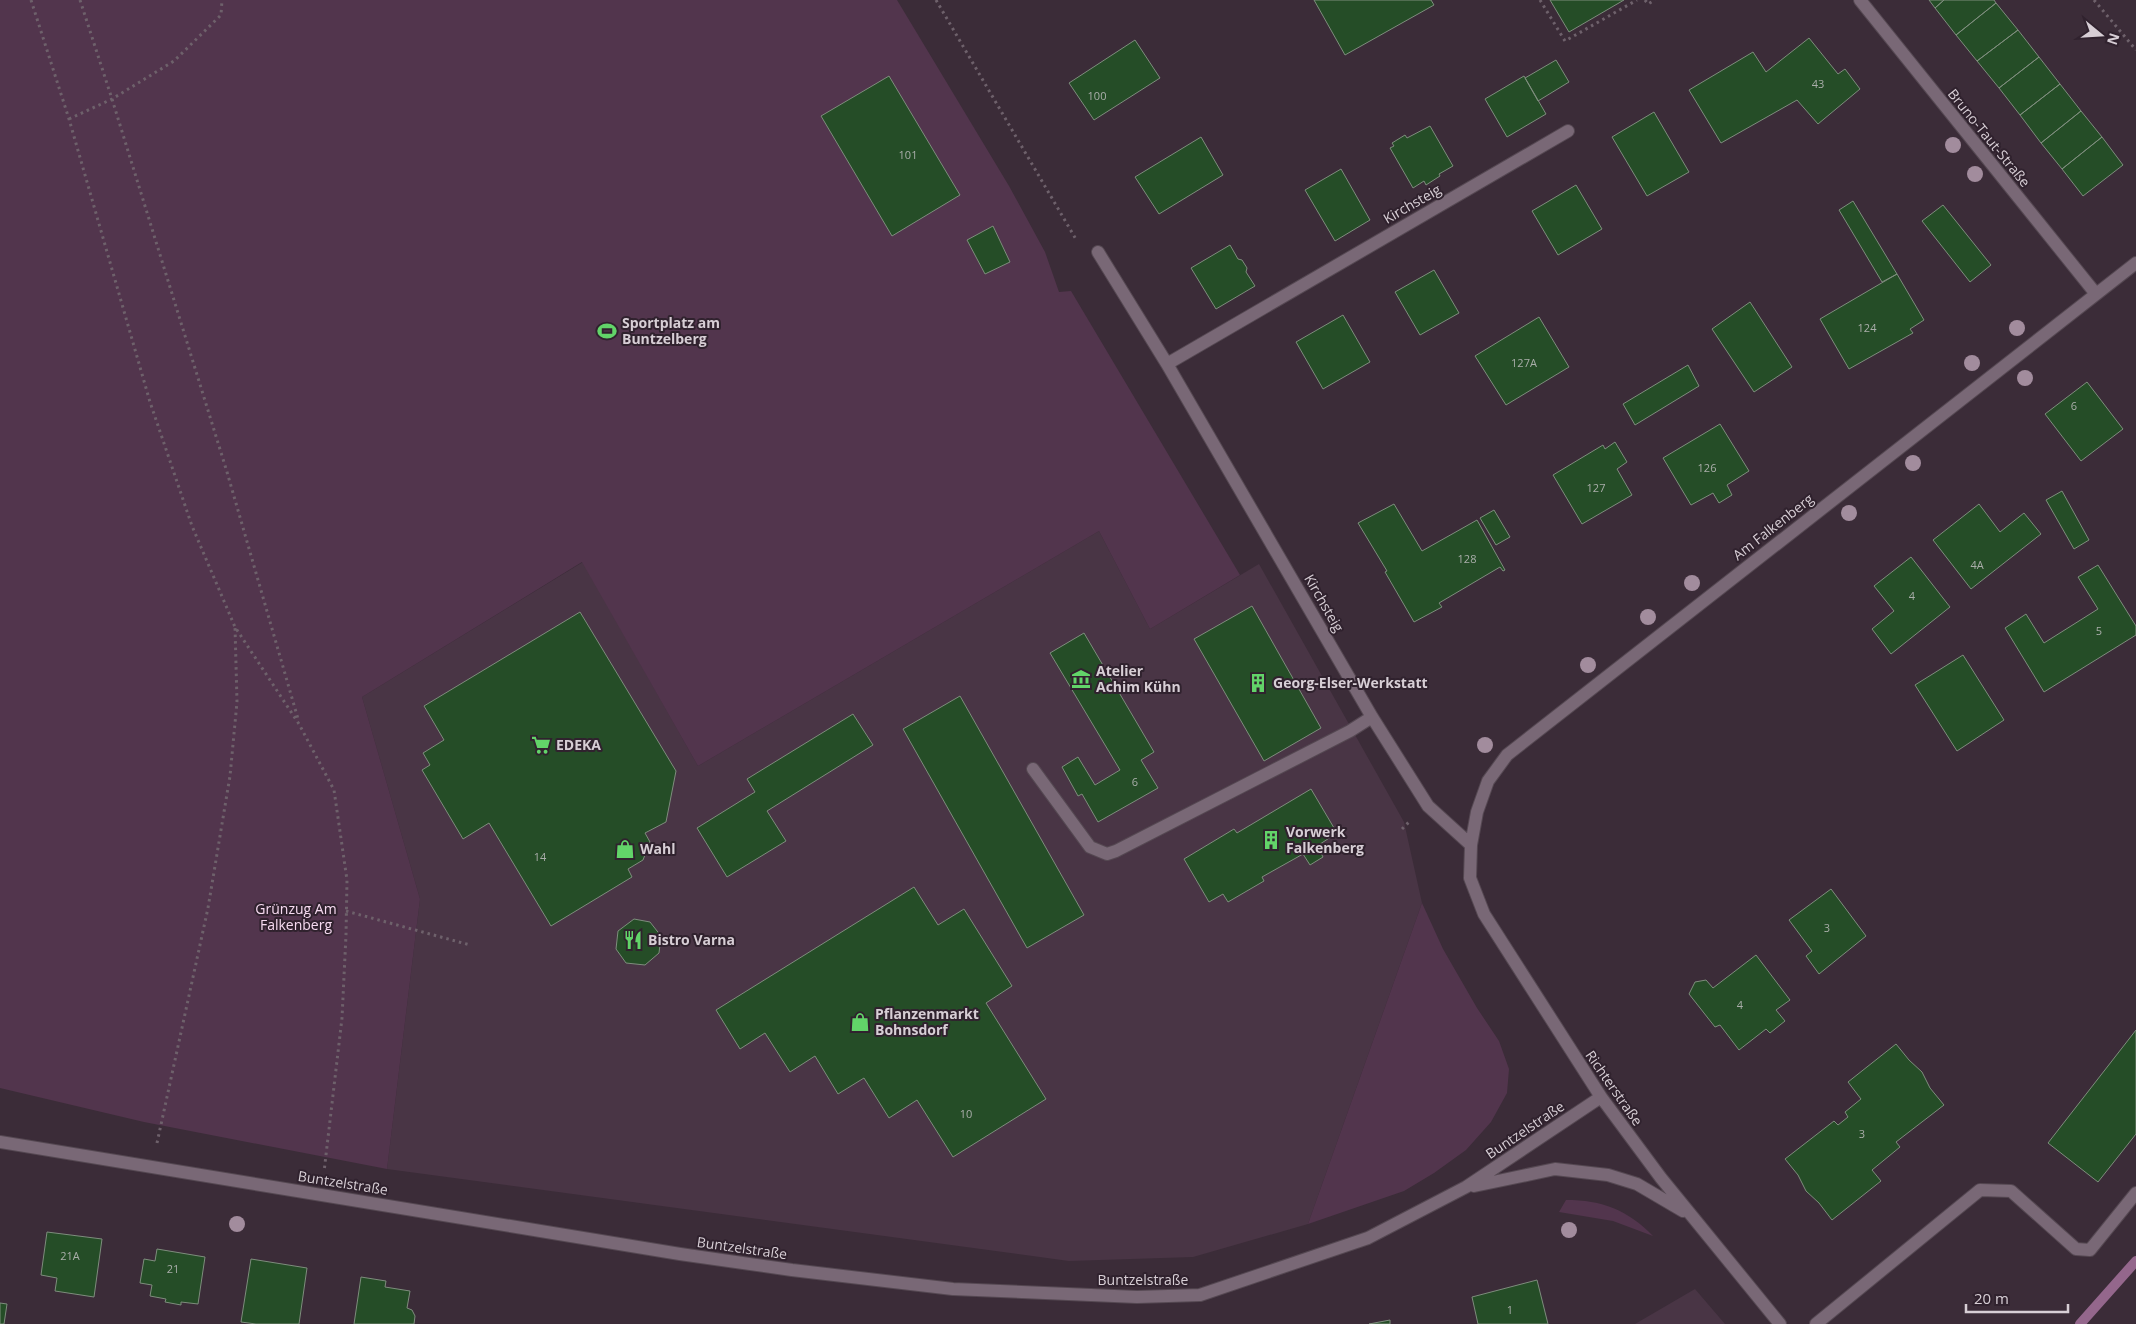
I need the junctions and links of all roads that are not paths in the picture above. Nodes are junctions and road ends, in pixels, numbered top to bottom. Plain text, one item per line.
1 (1860, 0) edge
2 (1568, 131) dead end
3 (1098, 252) road end
4 (2136, 262) edge
5 (2096, 294) junction
6 (1167, 364) junction
7 (1372, 717) junction
8 (1033, 769) dead end
9 (1471, 845) junction
10 (1601, 1097) junction
11 (0, 1142) edge
12 (1466, 1187) junction
13 (2136, 1192) edge
14 (1690, 1215) junction
15 (1780, 1324) edge
16 (1816, 1324) edge

1 - 5 street, Bruno-Taut-Straße
2 - 6 street, Kirchsteig
3 - 6 street, Kirchsteig
4 - 5 street, Am Falkenberg
5 - 9 street, Am Falkenberg
6 - 7 street, Kirchsteig
7 - 8 street
7 - 9 street, Kirchsteig
9 - 10 street, Richterstraße
10 - 12 street, Buntzelstraße
10 - 14 street, Richterstraße
11 - 12 street, Buntzelstraße
12 - 14 street, Buntzelstraße
13 - 16 street
14 - 15 street, Richterstraße

